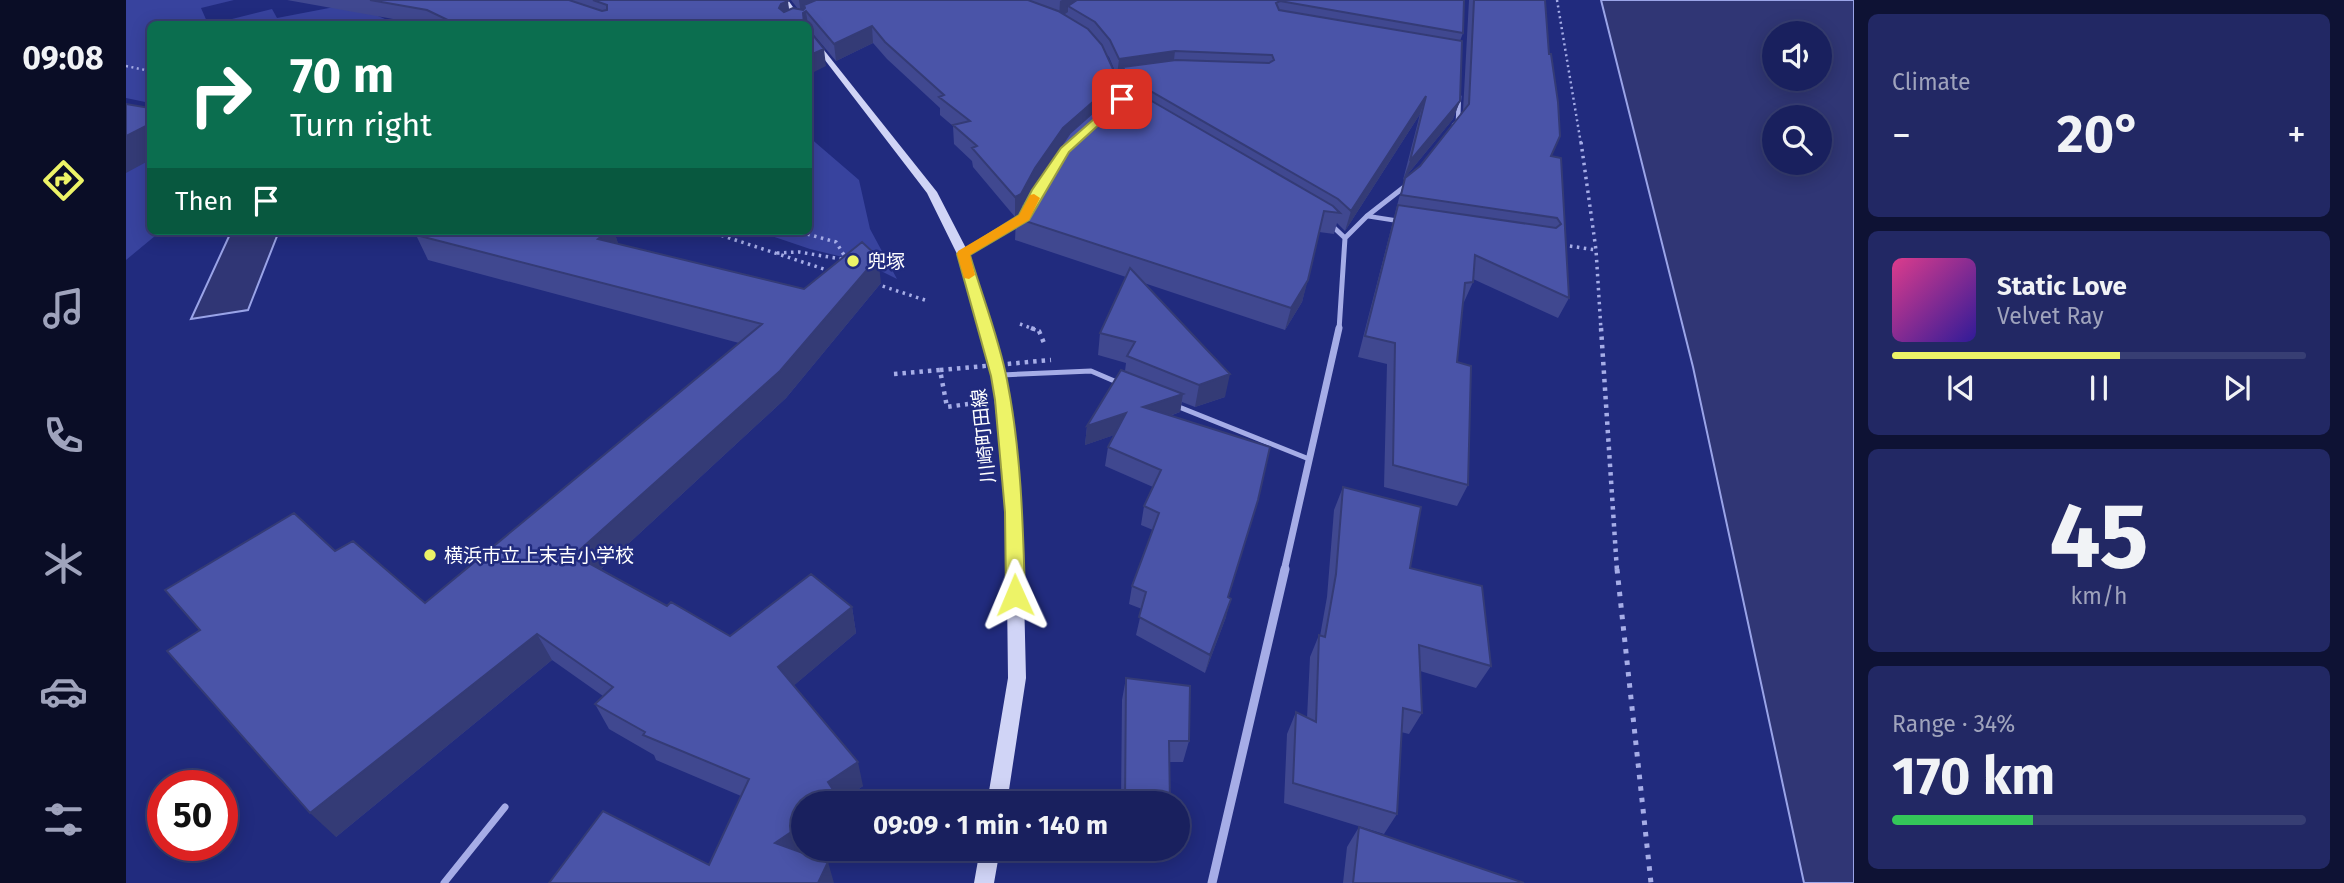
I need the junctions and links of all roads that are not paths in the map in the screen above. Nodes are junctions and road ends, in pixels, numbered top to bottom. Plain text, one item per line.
1 (784, 0) edge
2 (809, 15) edge
3 (799, 21) edge
4 (801, 21) edge
5 (812, 37) edge
6 (1459, 94) edge
7 (1450, 131) edge
8 (1409, 182) edge
9 (1367, 216) junction
10 (1024, 217) edge
11 (1321, 217) edge
12 (1405, 222) edge
13 (1345, 238) junction
14 (963, 254) junction
15 (999, 376) junction
16 (1129, 387) edge
17 (1168, 402) edge
18 (1309, 459) junction
19 (999, 791) edge
20 (505, 807) dead end
21 (988, 861) edge
22 (444, 883) edge
23 (984, 883) edge
24 (1212, 883) edge

1 - 3 main road
2 - 4 lane
5 - 14 main road, 川崎町田線
6 - 7 street
8 - 9 street
9 - 12 lane
9 - 13 street
10 - 14 lane
11 - 13 street
13 - 18 street
14 - 15 main road, 川崎町田線
15 - 16 lane
15 - 19 main road, 川崎町田線
17 - 18 lane
18 - 24 street
20 - 22 lane
21 - 23 main road

